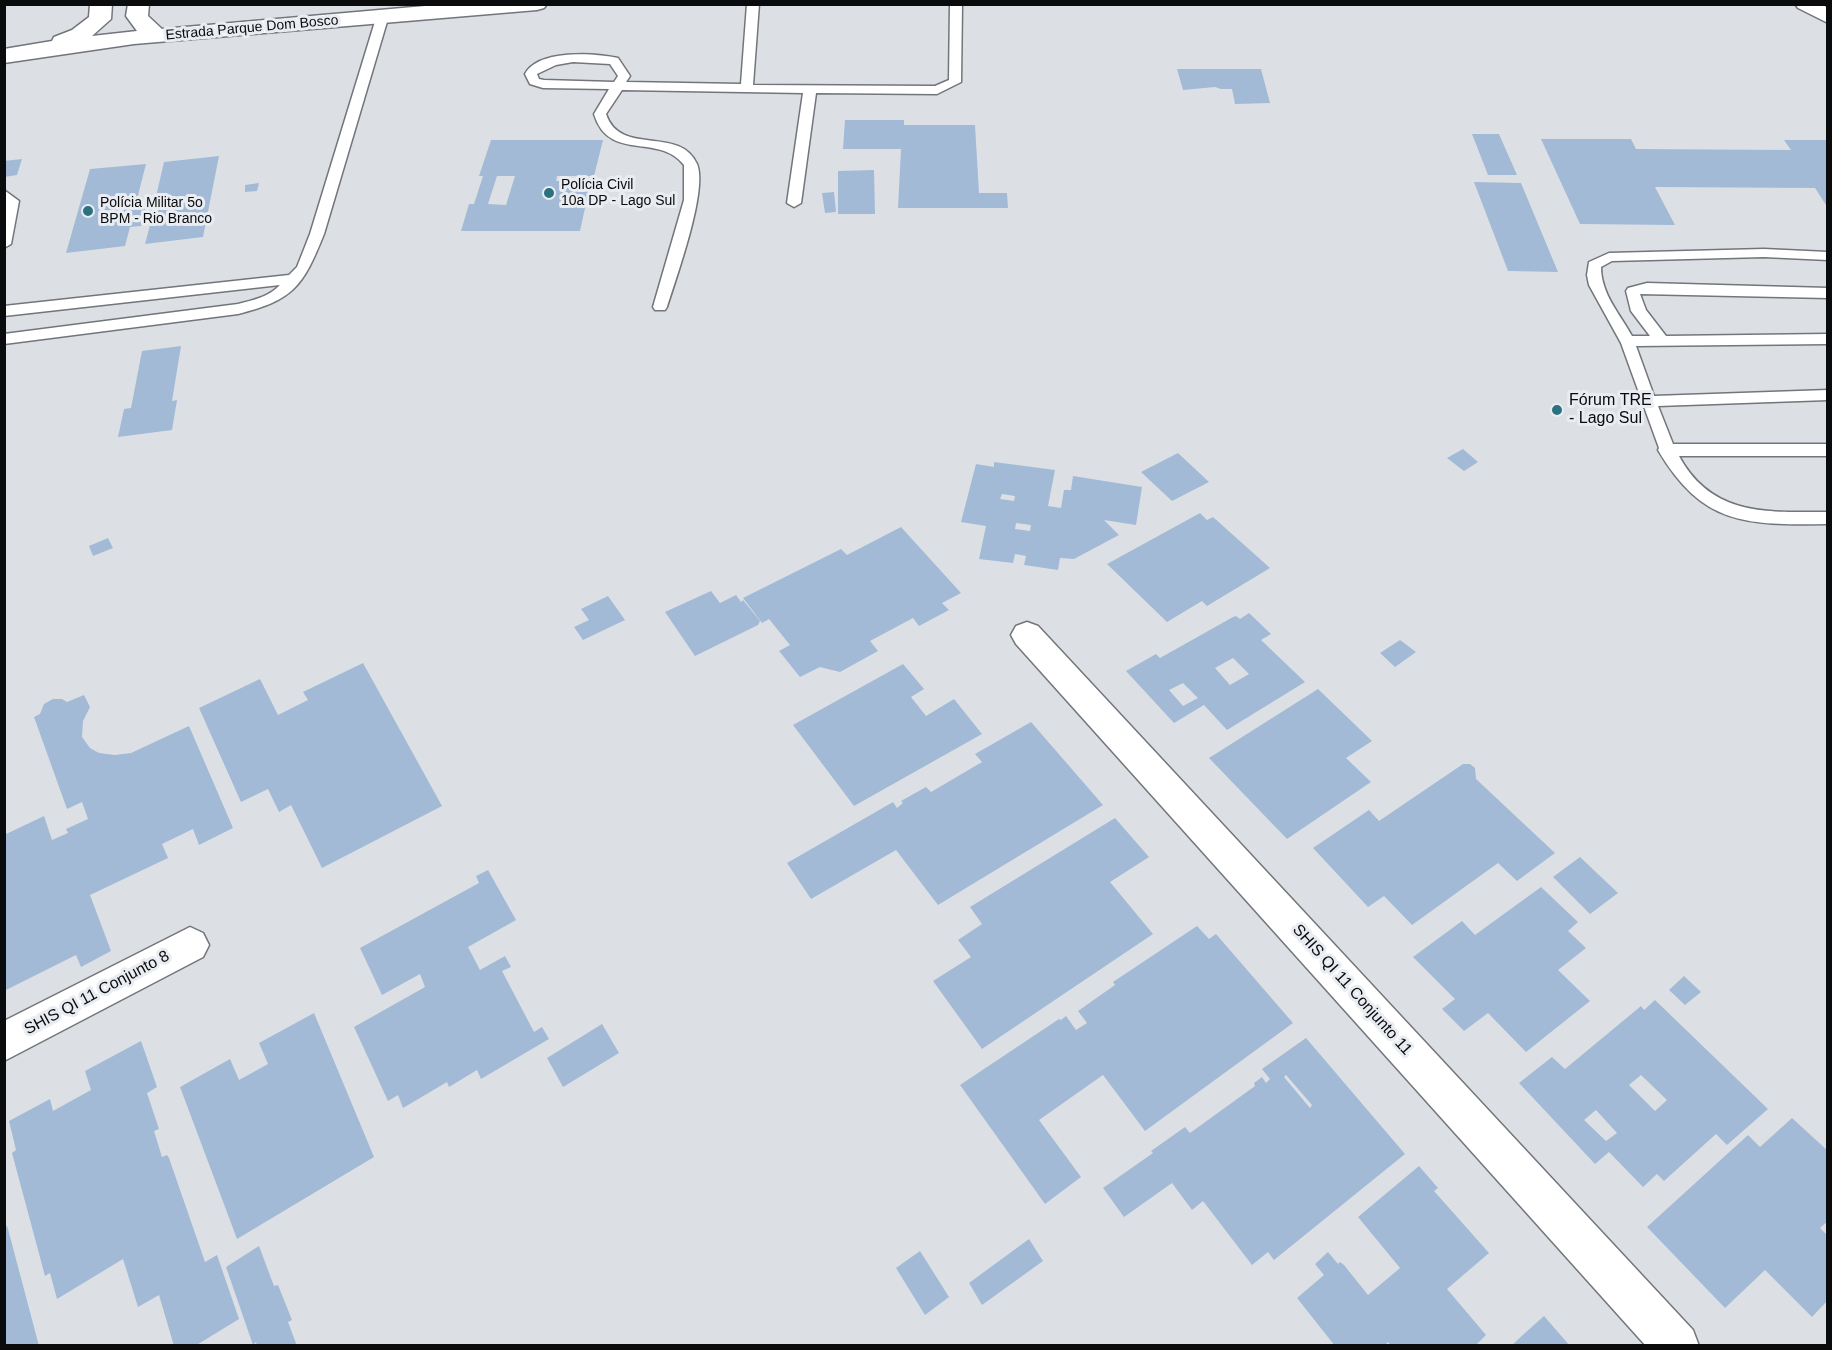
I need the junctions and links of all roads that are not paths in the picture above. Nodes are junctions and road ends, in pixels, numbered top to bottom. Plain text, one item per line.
1 (101, 4) edge
2 (139, 4) edge
3 (537, 4) edge
4 (753, 4) edge
5 (956, 4) edge
6 (1805, 4) edge
7 (383, 15) junction
8 (1827, 17) edge
9 (158, 36) junction
10 (49, 47) junction
11 (4, 56) edge
12 (620, 86) junction
13 (747, 88) junction
14 (810, 89) junction
15 (4, 194) edge
16 (794, 203) dead end
17 (4, 244) edge
18 (1827, 256) edge
19 (296, 279) junction
20 (1827, 293) edge
21 (660, 307) dead end
22 (4, 311) edge
23 (4, 339) edge
24 (1827, 339) edge
25 (1628, 341) junction
26 (1662, 341) junction
27 (1827, 395) edge
28 (1649, 401) junction
29 (1666, 450) junction
30 (1827, 450) edge
31 (1827, 518) edge
32 (1027, 635) dead end
33 (190, 945) dead end
34 (4, 1042) edge
35 (1677, 1346) edge

1 - 10 main road
2 - 9 main road
3 - 7 main road, Estrada Parque Dom Bosco
4 - 13 lane
5 - 14 lane
6 - 8 main road
7 - 9 main road, Estrada Parque Dom Bosco
7 - 19 lane
9 - 10 main road, Estrada Parque Dom Bosco
10 - 11 main road, Estrada Parque Dom Bosco
12 - 12 lane
12 - 13 lane
12 - 21 lane
13 - 14 lane
14 - 16 lane
15 - 17 lane
18 - 25 lane
19 - 22 lane
19 - 23 lane
20 - 26 lane
24 - 26 lane
25 - 26 lane
25 - 28 lane
27 - 28 lane
28 - 29 lane
29 - 30 lane
29 - 31 lane
32 - 35 main road, SHIS QI 11 Conjunto 11
33 - 34 main road, SHIS QI 11 Conjunto 8

